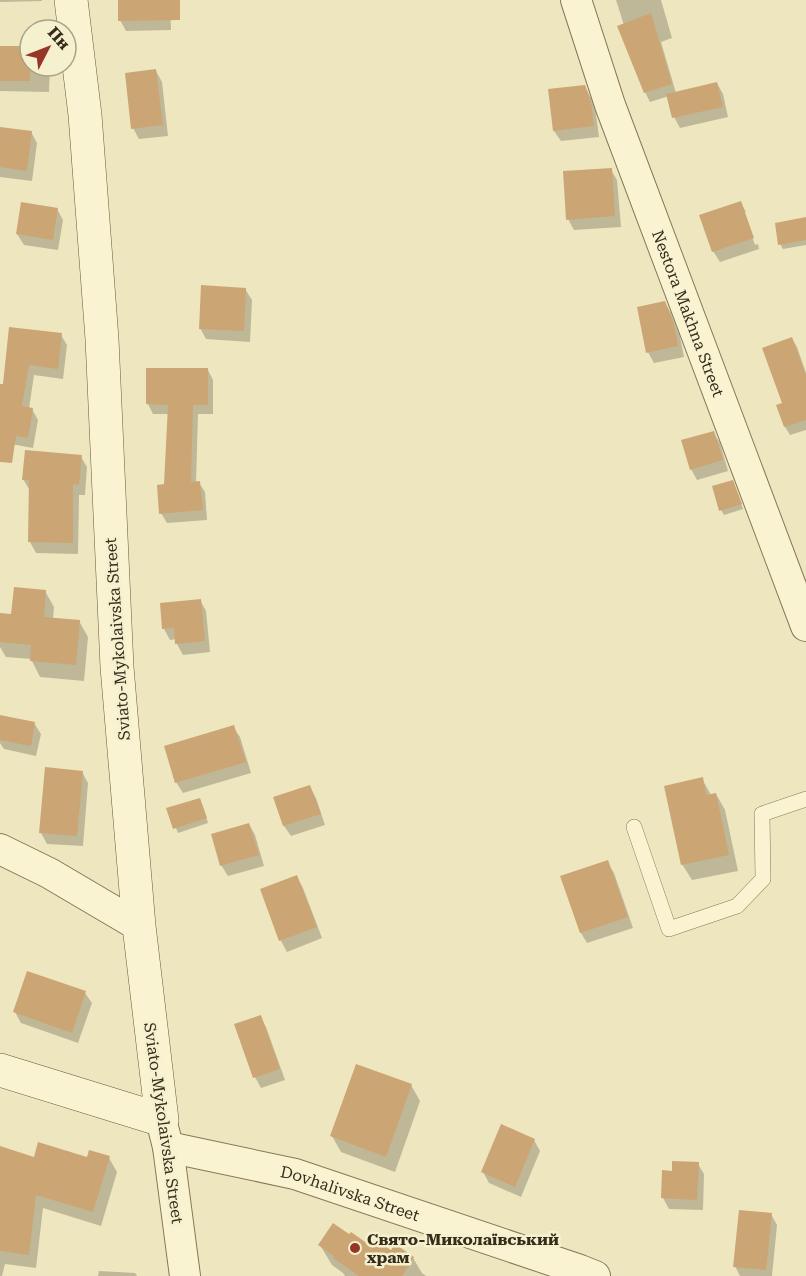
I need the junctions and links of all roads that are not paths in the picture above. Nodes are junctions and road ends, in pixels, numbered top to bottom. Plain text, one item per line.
1 (71, 0) edge
2 (576, 0) edge
3 (806, 626) edge
4 (806, 800) edge
5 (634, 827) dead end
6 (0, 849) edge
7 (138, 926) junction
8 (0, 1070) edge
9 (165, 1134) junction
10 (185, 1276) edge
11 (595, 1276) edge

1 - 7 street, Sviato-Mykolaivska Street
2 - 3 street, Nestora Makhna Street
4 - 5 lane
6 - 7 street
7 - 9 street, Sviato-Mykolaivska Street
8 - 9 street, Dovhalivska Street
9 - 10 street, Sviato-Mykolaivska Street
9 - 11 street, Dovhalivska Street

